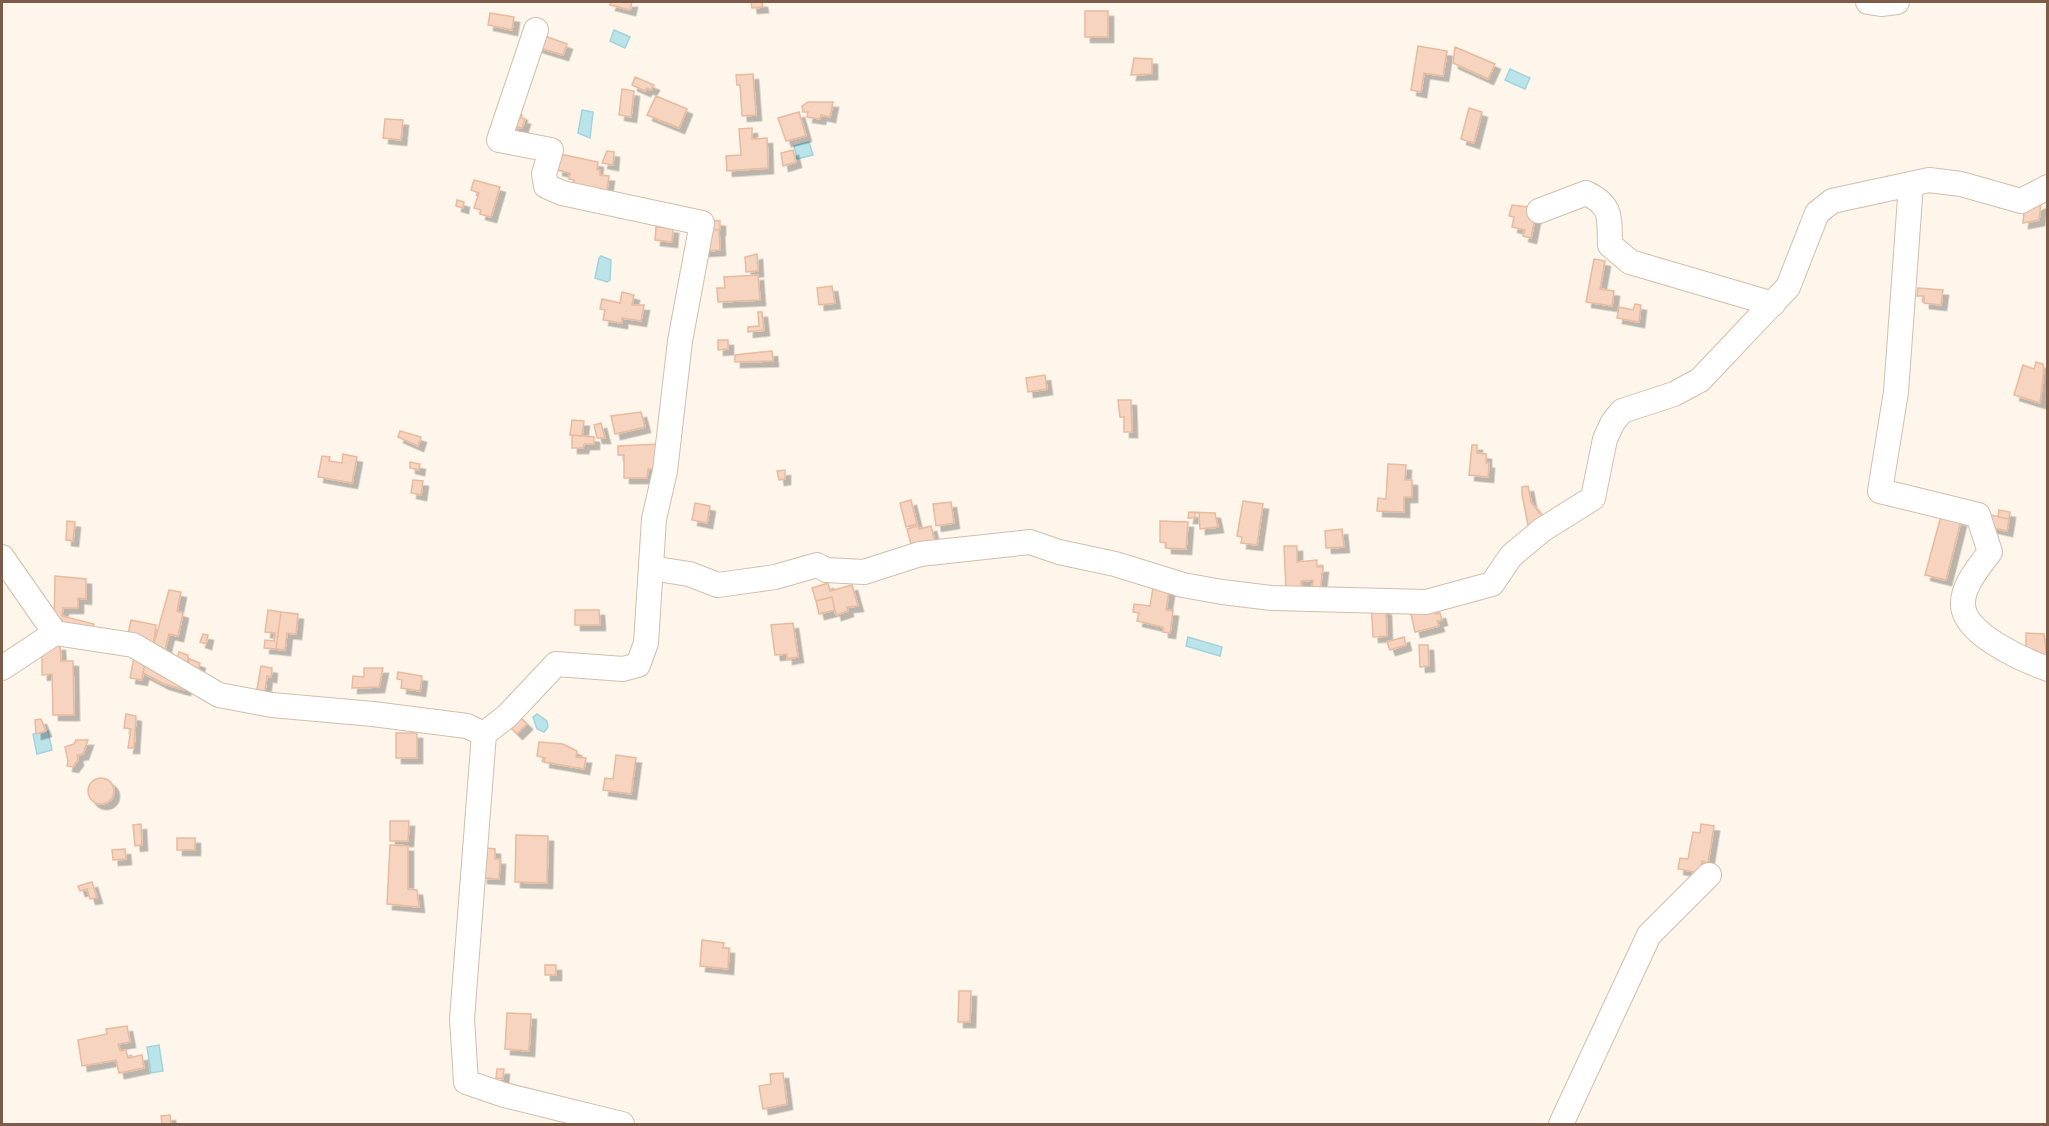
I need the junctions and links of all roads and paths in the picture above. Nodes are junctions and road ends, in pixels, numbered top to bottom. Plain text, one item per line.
1 (1868, 2) edge
2 (1897, 2) edge
3 (536, 30) dead end
4 (1911, 184) junction
5 (2048, 187) edge
6 (1539, 211) dead end
7 (1773, 304) junction
8 (2, 557) edge
9 (651, 568) junction
10 (55, 633) junction
11 (2, 668) edge
12 (2048, 669) edge
13 (484, 734) junction
14 (1709, 875) dead end
15 (622, 1125) edge
16 (1561, 1125) edge

1 - 2 street
3 - 9 street
4 - 5 street
4 - 7 street
4 - 12 street
6 - 7 street
7 - 9 street
8 - 10 street
9 - 13 street
10 - 11 street
10 - 13 street
13 - 15 street
14 - 16 street

